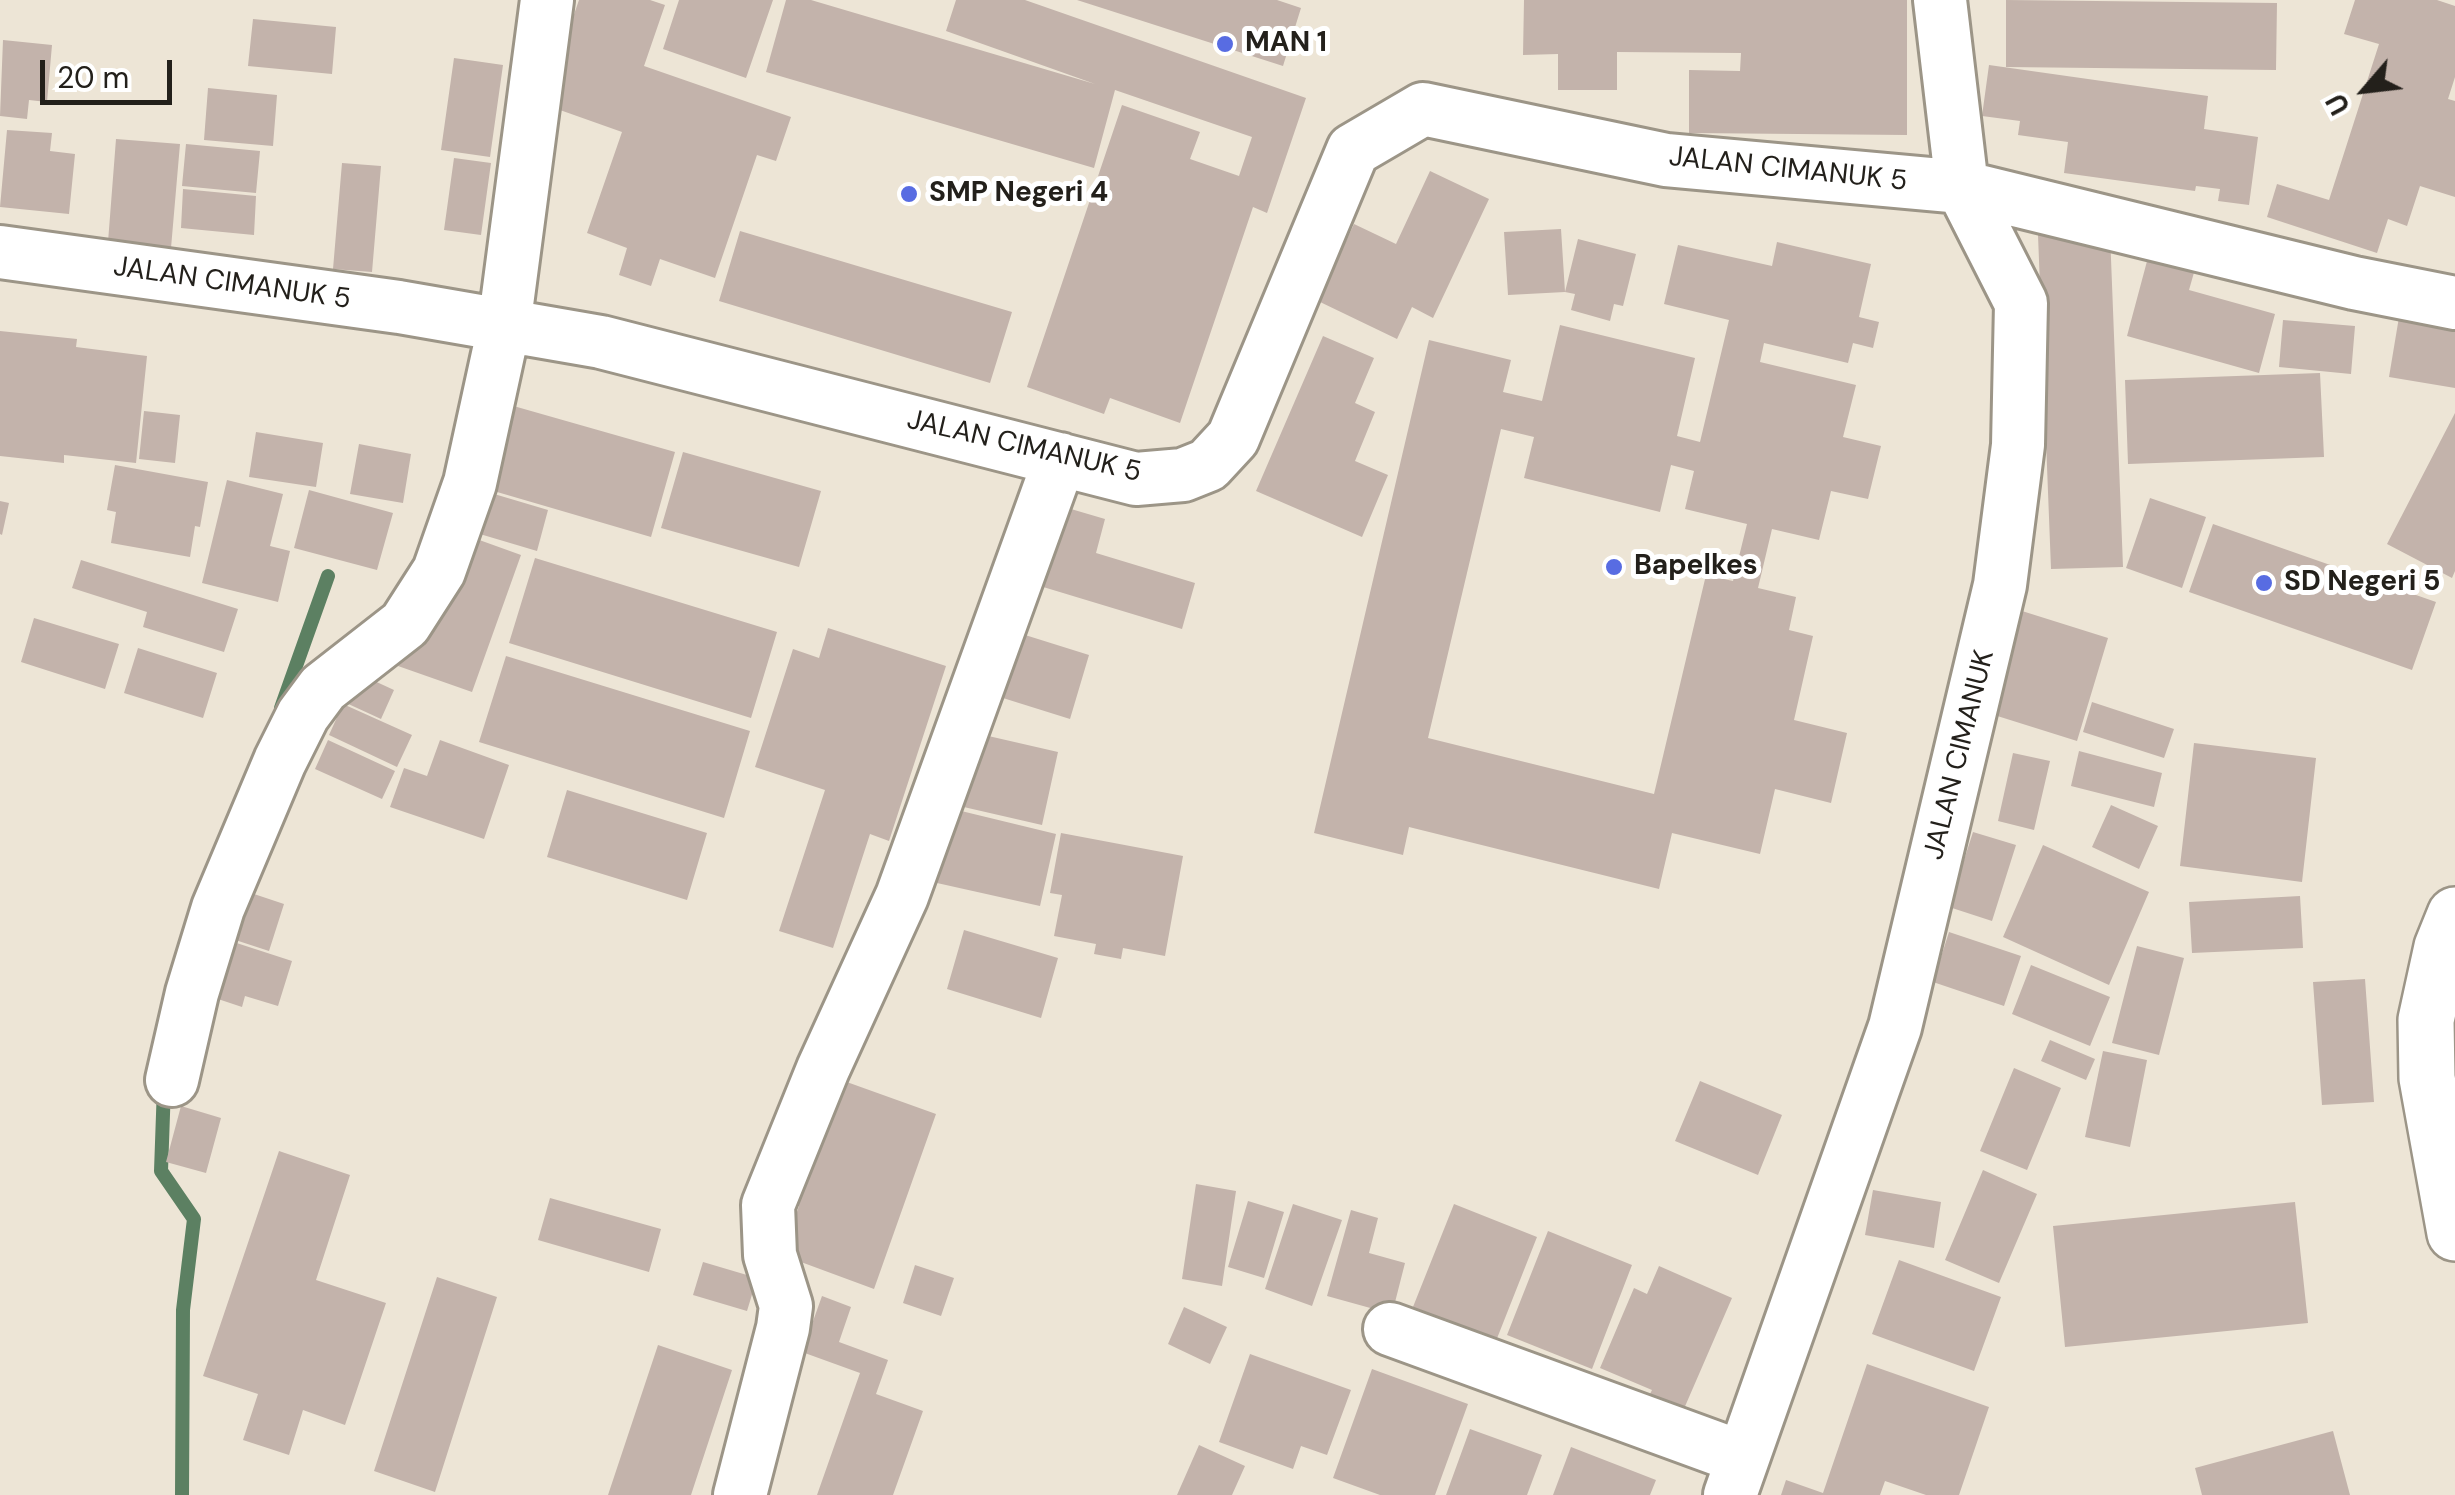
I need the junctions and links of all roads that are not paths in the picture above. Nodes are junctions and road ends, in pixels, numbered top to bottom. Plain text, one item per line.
1 (547, 0) edge
2 (1940, 0) edge
3 (1962, 187) junction
4 (0, 252) edge
5 (2455, 303) edge
6 (504, 328) junction
7 (1060, 460) junction
8 (2455, 914) edge
9 (172, 1080) dead end
10 (2455, 1233) edge
11 (1390, 1329) dead end
12 (1737, 1477) edge
13 (740, 1495) edge

1 - 6 street
2 - 3 street, JALAN CIMANUK
3 - 5 street, JALAN CIMANUK 5
3 - 7 street, JALAN CIMANUK 5
3 - 12 street, JALAN CIMANUK
4 - 6 street, JALAN CIMANUK 5
6 - 7 street, JALAN CIMANUK 5
6 - 9 street
7 - 13 street
8 - 10 street
11 - 12 street

